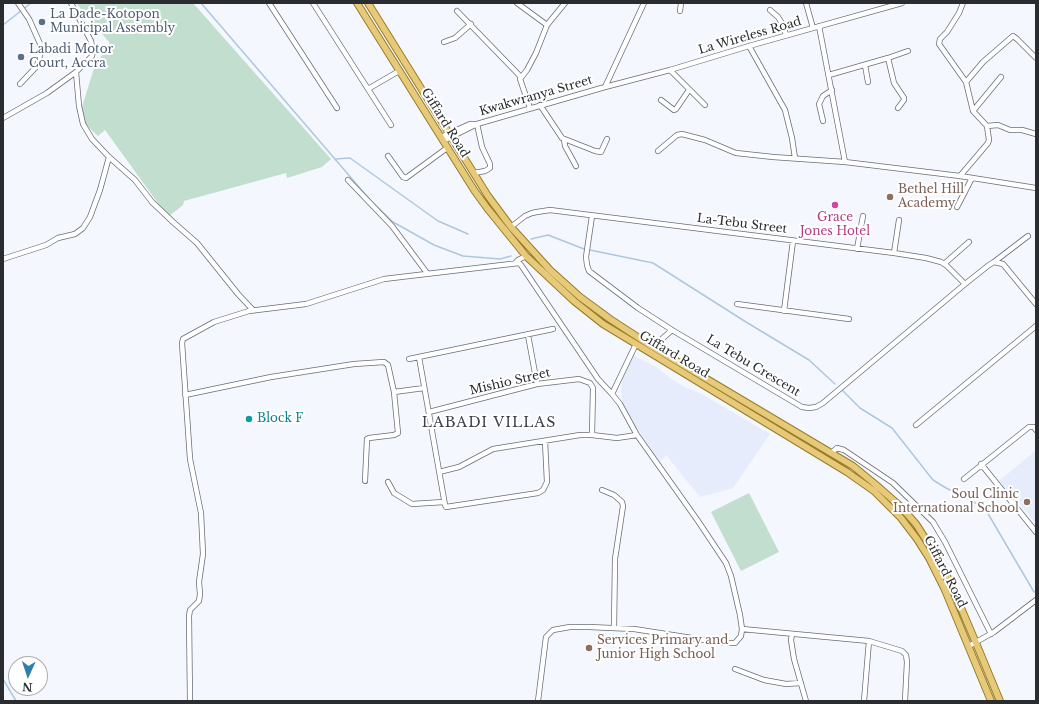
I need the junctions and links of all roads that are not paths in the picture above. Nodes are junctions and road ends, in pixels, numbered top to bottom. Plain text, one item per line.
1 (71, 3) edge
2 (269, 3) edge
3 (313, 3) edge
4 (357, 3) edge
5 (368, 3) edge
6 (518, 3) edge
7 (565, 3) edge
8 (644, 3) edge
9 (681, 3) edge
10 (806, 3) edge
11 (902, 3) edge
12 (963, 3) edge
13 (19, 4) edge
14 (770, 10) dead end
15 (457, 11) dead end
16 (680, 11) dead end
17 (471, 24) junction
18 (547, 25) junction
19 (819, 26) junction
20 (812, 28) junction
21 (786, 35) junction
22 (444, 42) dead end
23 (750, 46) junction
24 (908, 51) dead end
25 (888, 58) junction
26 (1036, 58) edge
27 (865, 64) junction
28 (398, 70) junction
29 (670, 70) junction
30 (76, 72) junction
31 (829, 75) junction
32 (521, 77) junction
33 (1001, 77) dead end
34 (868, 82) dead end
35 (966, 82) junction
36 (20, 84) dead end
37 (605, 87) junction
38 (368, 89) junction
39 (689, 90) junction
40 (832, 90) junction
41 (661, 100) dead end
42 (540, 105) junction
43 (705, 105) dead end
44 (337, 108) dead end
45 (530, 108) junction
46 (898, 108) dead end
47 (973, 111) junction
48 (3, 118) edge
49 (823, 121) dead end
50 (477, 124) junction
51 (390, 125) dead end
52 (987, 126) junction
53 (1036, 134) edge
54 (450, 135) junction
55 (442, 139) junction
56 (564, 139) junction
57 (607, 139) dead end
58 (447, 148) junction
59 (658, 151) dead end
60 (388, 156) dead end
61 (109, 157) junction
62 (795, 158) junction
63 (845, 162) junction
64 (576, 166) dead end
65 (474, 173) junction
66 (960, 176) junction
67 (972, 178) junction
68 (348, 180) dead end
69 (1036, 188) edge
70 (957, 207) dead end
71 (592, 216) junction
72 (863, 216) dead end
73 (899, 220) dead end
74 (511, 227) junction
75 (1028, 236) dead end
76 (793, 241) junction
77 (969, 242) dead end
78 (857, 249) junction
79 (894, 253) junction
80 (526, 256) junction
81 (3, 259) edge
82 (994, 262) junction
83 (515, 264) junction
84 (944, 264) junction
85 (427, 273) junction
86 (965, 284) junction
87 (738, 304) dead end
88 (1036, 304) edge
89 (253, 310) junction
90 (784, 311) junction
91 (849, 319) dead end
92 (1036, 326) edge
93 (553, 330) dead end
94 (672, 330) junction
95 (528, 335) junction
96 (636, 344) junction
97 (653, 347) junction
98 (419, 357) junction
99 (409, 359) dead end
100 (537, 384) junction
101 (424, 388) junction
102 (394, 392) junction
103 (612, 394) junction
104 (185, 395) junction
105 (429, 412) junction
106 (916, 426) dead end
107 (1036, 430) edge
108 (592, 435) junction
109 (637, 435) junction
110 (545, 441) junction
111 (831, 453) junction
112 (981, 464) junction
113 (439, 472) junction
114 (964, 479) dead end
115 (365, 481) dead end
116 (388, 482) dead end
117 (602, 490) dead end
118 (444, 502) junction
119 (1036, 532) edge
120 (1036, 600) edge
121 (614, 628) junction
122 (742, 629) junction
123 (792, 634) junction
124 (991, 634) junction
125 (869, 641) junction
126 (976, 643) junction
127 (969, 646) junction
128 (735, 668) dead end
129 (801, 683) junction
130 (190, 701) edge
131 (538, 701) edge
132 (806, 701) edge
133 (864, 701) edge
134 (904, 701) edge
135 (992, 701) edge
136 (1000, 701) edge

1 - 30 street
2 - 44 street
3 - 38 street
4 - 28 main road, Giffard Road
5 - 54 main road, Giffard Road
6 - 18 street
7 - 18 street
8 - 37 street, Kwakwranya Street
9 - 16 street
10 - 20 street
11 - 19 street, La Wireless Road
12 - 35 street
13 - 36 street
14 - 21 street
15 - 17 street
17 - 22 street
17 - 32 street
18 - 32 street
19 - 20 street, La Wireless Road
19 - 31 street
20 - 21 street, La Wireless Road
21 - 23 street, La Wireless Road
23 - 29 street, La Wireless Road
23 - 62 street
24 - 25 street
25 - 27 street
25 - 46 street
26 - 35 street
27 - 31 street
27 - 34 street
28 - 38 street
28 - 55 main road, Giffard Road
29 - 37 street, La Wireless Road
29 - 39 street
30 - 48 street
30 - 61 street
31 - 40 street
32 - 45 street
33 - 47 street
35 - 47 street
37 - 42 street, Kwakwranya Street
38 - 51 street
39 - 41 street
39 - 43 street
40 - 49 street
40 - 63 street
42 - 45 street, Kwakwranya Street
42 - 56 street
45 - 50 street, Kwakwranya Street
47 - 52 street
50 - 54 street, Kwakwranya Street
50 - 65 street
52 - 53 street
52 - 66 street
54 - 55 street, Kwakwranya Street
54 - 65 main road, Giffard Road
55 - 58 main road, Giffard Road
56 - 57 street
56 - 64 street
58 - 60 street
58 - 80 main road, Giffard Road
59 - 62 street
61 - 81 street
61 - 89 street
62 - 63 street
63 - 66 street
65 - 74 main road, Giffard Road
66 - 67 street
67 - 69 street
67 - 70 street
68 - 85 street
71 - 74 street, La-Tebu Street
71 - 76 street, La-Tebu Street
71 - 94 street, La Tebu Crescent
72 - 78 street
73 - 79 street
74 - 97 main road, Giffard Road
75 - 82 street, La Tebu Crescent
76 - 78 street, La-Tebu Street
76 - 90 street
77 - 84 street
78 - 79 street, La-Tebu Street
79 - 84 street, La-Tebu Street
80 - 83 street
80 - 96 main road, Giffard Road
82 - 86 street, La Tebu Crescent
82 - 88 street
83 - 85 street
83 - 103 street
84 - 86 street, La-Tebu Street
85 - 89 street
86 - 94 street, La Tebu Crescent
87 - 90 street
89 - 104 street
90 - 91 street
92 - 106 street
93 - 95 street
94 - 97 street
95 - 98 street
95 - 100 street
96 - 103 street
96 - 127 main road, Giffard Road
97 - 111 main road, Giffard Road
98 - 99 street
98 - 101 street
100 - 105 street, Mishio Street
100 - 108 street, Mishio Street
101 - 102 street
101 - 105 street
102 - 104 street
102 - 115 street
103 - 109 street
104 - 130 street
105 - 113 street
107 - 112 street
108 - 109 street
108 - 110 street
109 - 122 street
110 - 113 street
110 - 118 street
111 - 124 street
111 - 126 main road, Giffard Road
112 - 114 street
112 - 119 street
113 - 118 street
116 - 118 street
117 - 121 street
120 - 124 street
121 - 122 street
121 - 131 street
122 - 123 street
123 - 125 street
123 - 129 street
124 - 126 street
125 - 133 street
125 - 134 street
126 - 127 street
126 - 136 main road, Giffard Road
127 - 135 main road, Giffard Road
128 - 129 street
129 - 132 street

